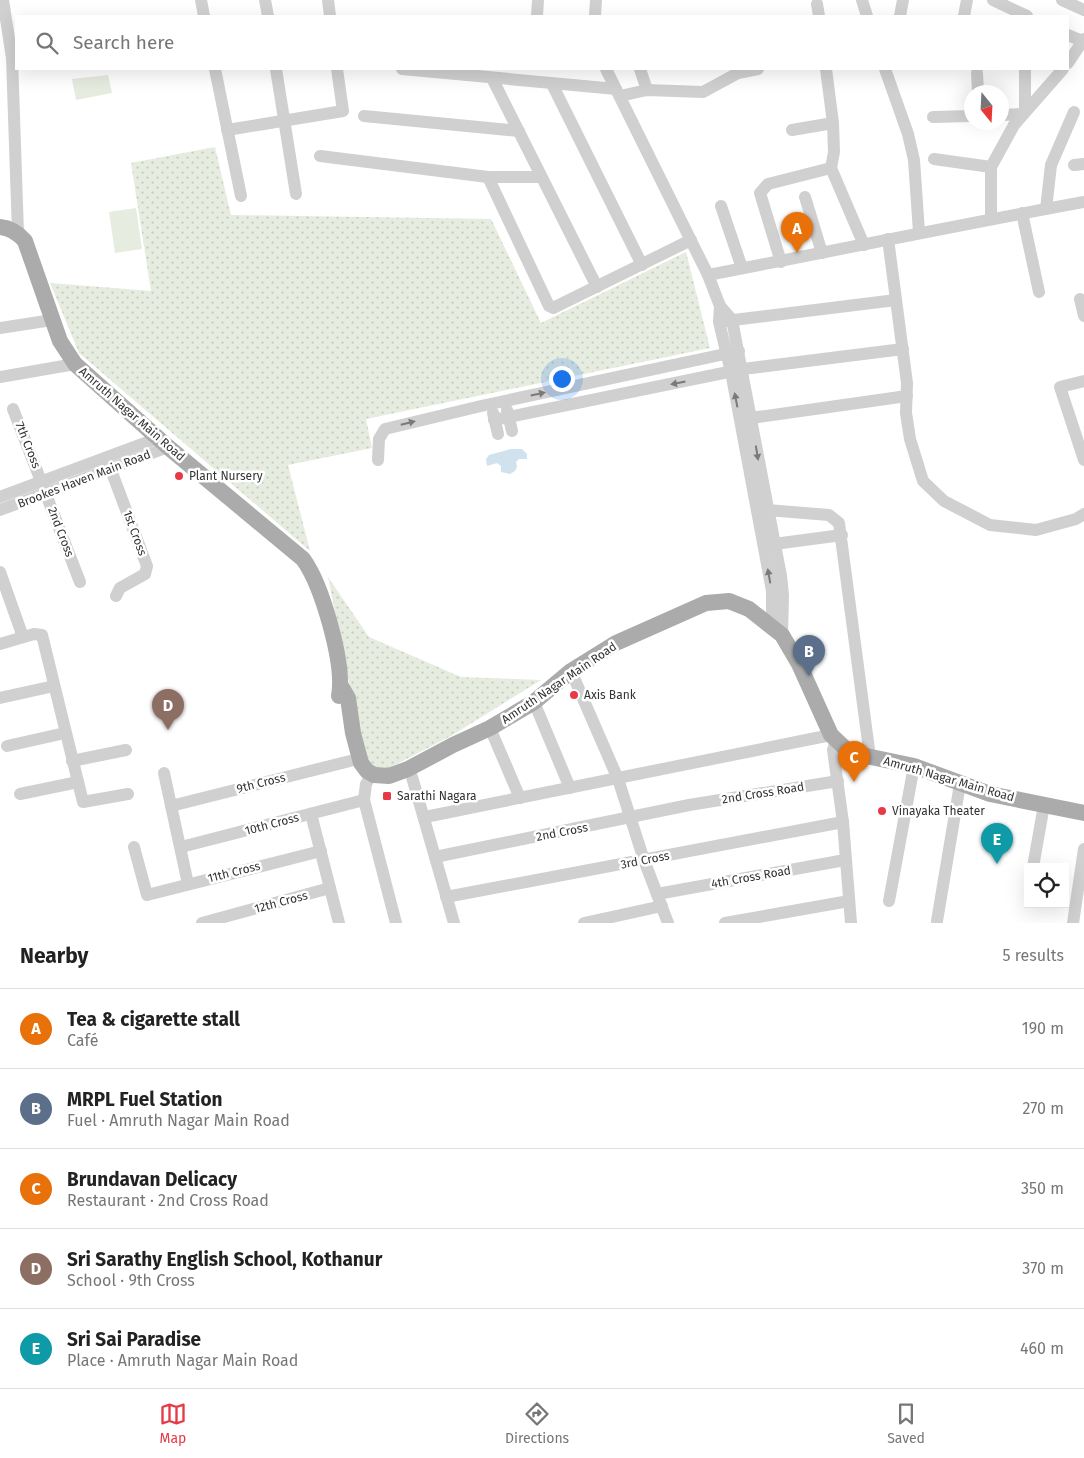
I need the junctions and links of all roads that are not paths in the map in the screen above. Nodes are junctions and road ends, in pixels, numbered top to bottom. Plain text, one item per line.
1 (3, 0) edge
2 (201, 0) edge
3 (265, 0) edge
4 (328, 0) edge
5 (538, 0) edge
6 (596, 0) edge
7 (862, 0) edge
8 (903, 0) edge
9 (967, 0) edge
10 (994, 0) edge
11 (1062, 0) edge
12 (1084, 10) edge
13 (204, 15) edge
14 (268, 15) edge
15 (330, 15) edge
16 (537, 15) edge
17 (595, 15) edge
18 (867, 15) edge
19 (900, 15) edge
20 (964, 15) edge
21 (1025, 15) edge
22 (3, 16) edge
23 (1069, 35) edge
24 (1083, 40) edge
25 (1069, 61) edge
26 (215, 70) edge
27 (276, 70) edge
28 (337, 70) edge
29 (412, 70) edge
30 (607, 70) edge
31 (640, 70) edge
32 (753, 70) edge
33 (826, 70) edge
34 (886, 70) edge
35 (1025, 70) edge
36 (1062, 70) edge
37 (977, 73) dead end
38 (492, 78) junction
39 (552, 84) junction
40 (978, 85) edge
41 (647, 90) junction
42 (618, 92) junction
43 (1074, 112) dead end
44 (1024, 113) junction
45 (1009, 114) edge
46 (364, 116) dead end
47 (964, 116) edge
48 (933, 117) dead end
49 (284, 121) junction
50 (833, 123) junction
51 (227, 130) junction
52 (792, 130) dead end
53 (519, 132) junction
54 (320, 156) dead end
55 (934, 159) dead end
56 (991, 167) junction
57 (831, 168) junction
58 (488, 177) junction
59 (541, 177) junction
60 (296, 194) dead end
61 (241, 196) dead end
62 (805, 197) dead end
63 (1084, 202) edge
64 (721, 206) dead end
65 (1046, 209) junction
66 (1022, 213) junction
67 (991, 219) junction
68 (0, 227) edge
69 (919, 232) junction
70 (18, 233) junction
71 (888, 239) junction
72 (691, 240) junction
73 (864, 245) junction
74 (822, 253) junction
75 (781, 262) junction
76 (642, 265) junction
77 (742, 268) junction
78 (708, 275) junction
79 (597, 286) junction
80 (1039, 292) dead end
81 (1080, 298) dead end
82 (896, 300) junction
83 (1084, 316) edge
84 (52, 320) junction
85 (725, 321) junction
86 (0, 328) edge
87 (903, 349) junction
88 (733, 352) junction
89 (75, 364) junction
90 (737, 371) junction
91 (0, 377) edge
92 (1084, 381) edge
93 (907, 396) junction
94 (505, 401) junction
95 (490, 404) junction
96 (13, 409) dead end
97 (509, 417) junction
98 (751, 418) junction
99 (494, 420) junction
100 (512, 431) dead end
101 (498, 434) dead end
102 (163, 443) junction
103 (378, 456) dead end
104 (1084, 460) edge
105 (109, 463) junction
106 (44, 487) junction
107 (0, 497) edge
108 (0, 510) edge
109 (767, 510) junction
110 (1084, 514) edge
111 (842, 535) junction
112 (774, 544) junction
113 (0, 572) edge
114 (80, 582) dead end
115 (116, 596) dead end
116 (777, 630) junction
117 (24, 637) junction
118 (0, 644) edge
119 (572, 671) junction
120 (54, 686) junction
121 (341, 686) junction
122 (0, 698) edge
123 (534, 702) junction
124 (485, 731) junction
125 (66, 733) junction
126 (834, 738) junction
127 (7, 746) dead end
128 (126, 750) dead end
129 (870, 757) junction
130 (72, 760) junction
131 (350, 761) junction
132 (914, 766) junction
133 (164, 773) dead end
134 (412, 777) junction
135 (618, 779) junction
136 (838, 780) junction
137 (78, 782) junction
138 (960, 784) junction
139 (367, 786) junction
140 (570, 788) junction
141 (20, 794) dead end
142 (128, 794) dead end
143 (520, 798) junction
144 (689, 805) joint
145 (1044, 805) junction
146 (172, 806) junction
147 (1084, 813) edge
148 (311, 814) junction
149 (425, 817) junction
150 (630, 818) junction
151 (843, 822) junction
152 (134, 847) dead end
153 (181, 847) junction
154 (1084, 848) edge
155 (321, 851) junction
156 (435, 857) junction
157 (644, 860) junction
158 (845, 860) junction
159 (1034, 863) edge
160 (188, 884) junction
161 (330, 888) junction
162 (657, 894) junction
163 (446, 897) junction
164 (849, 901) junction
165 (890, 901) dead end
166 (662, 906) junction
167 (937, 921) dead end
168 (202, 923) edge
169 (339, 923) edge
170 (396, 923) edge
171 (454, 923) edge
172 (584, 923) edge
173 (668, 923) edge
174 (725, 923) edge
175 (850, 923) edge
176 (1073, 923) edge

1 - 22 street
2 - 13 street
3 - 14 street
4 - 15 street
5 - 16 street
6 - 17 street
7 - 18 street
8 - 19 street
9 - 20 street
10 - 21 street
11 - 12 street
22 - 70 street
23 - 24 street
24 - 25 street
26 - 51 street
27 - 49 street
28 - 49 street
29 - 38 street
30 - 42 street
31 - 41 street
32 - 41 street
33 - 50 street
34 - 69 street
35 - 44 street
36 - 44 street
37 - 40 street
38 - 39 street
38 - 53 street
39 - 42 street
39 - 76 street
41 - 42 street
42 - 72 street
43 - 65 street
44 - 45 street
44 - 56 street
46 - 53 street
47 - 48 street
49 - 51 street
49 - 60 street
50 - 52 street
50 - 57 street
51 - 61 street
53 - 59 street
54 - 58 street
55 - 56 street
56 - 67 street
57 - 73 street
57 - 75 street
58 - 59 street
58 - 79 street
59 - 79 street
62 - 74 street
63 - 65 street
64 - 77 street
65 - 66 street
66 - 67 street
66 - 80 street
67 - 69 street
68 - 70 main road
69 - 71 street
70 - 84 main road, Amruth Nagar Main Road
71 - 73 street
71 - 82 street
72 - 76 street
72 - 78 street
73 - 74 street
74 - 75 street
75 - 77 street
76 - 79 street
77 - 78 street
78 - 85 street
81 - 83 street
82 - 85 street
82 - 87 street
84 - 86 street
84 - 89 main road, Amruth Nagar Main Road
85 - 88 street
87 - 90 street
87 - 93 street
88 - 90 street
94 -> 88 street
89 - 91 street
89 - 102 main road, Amruth Nagar Main Road
90 -> 97 street
90 - 98 street
116 -> 90 street
92 - 104 street
93 - 98 street
93 - 110 street
94 - 95 street
94 - 97 street
95 - 99 street
103 -> 95 street
96 - 106 street, 7th Cross
97 - 99 street
97 - 100 street
98 -> 109 street
99 - 101 street
102 - 105 street, Brookes Haven Main Road
102 - 121 main road, Amruth Nagar Main Road
105 - 106 street, Brookes Haven Main Road
105 - 115 street, 1st Cross
106 - 107 street, Brookes Haven Main Road
106 - 108 street, Brookes Haven Main Road
106 - 114 street, 2nd Cross
109 - 111 street
109 - 112 street
111 - 112 street
111 - 129 street
112 - 116 street
113 - 117 street
116 - 119 main road, Amruth Nagar Main Road
116 - 126 main road, Amruth Nagar Main Road
117 - 118 street
117 - 120 street
119 - 123 main road, Amruth Nagar Main Road
119 - 135 street
120 - 122 street
120 - 125 street
121 - 131 main road, Amruth Nagar Main Road
121 - 139 main road, Amruth Nagar Main Road
123 - 124 main road, Amruth Nagar Main Road
123 - 140 street
124 - 134 main road, Amruth Nagar Main Road
124 - 139 main road, Amruth Nagar Main Road
124 - 143 street
125 - 127 street
125 - 130 street
126 - 129 main road, Amruth Nagar Main Road
126 - 135 street
126 - 136 street
128 - 130 street
129 - 132 main road, Amruth Nagar Main Road
130 - 137 street
131 - 139 main road, Amruth Nagar Main Road
131 - 146 street, 9th Cross
132 - 138 main road, Amruth Nagar Main Road
132 - 165 street
133 - 146 street
134 - 139 main road, Amruth Nagar Main Road
134 - 149 street
135 - 140 street
135 - 150 street
136 - 144 street, 2nd Cross Road
136 - 151 street
137 - 141 street
137 - 142 street
138 - 145 main road, Amruth Nagar Main Road
138 - 167 street
139 - 148 street, 10th Cross
139 - 170 street
140 - 143 street
143 - 149 street
144 - 150 street, 2nd Cross
145 - 147 main road, Amruth Nagar Main Road
145 - 159 street
146 - 153 street
148 - 153 street, 10th Cross
148 - 155 street
149 - 156 street
150 - 156 street, 2nd Cross
150 - 157 street
151 - 157 street, 3rd Cross
151 - 158 street
152 - 160 street, 11th Cross
153 - 160 street
154 - 176 street
155 - 160 street, 11th Cross
155 - 161 street
156 - 163 street
157 - 162 street
157 - 163 street, 3rd Cross
158 - 162 street, 4th Cross Road
158 - 164 street
161 - 168 street, 12th Cross
161 - 169 street
162 - 166 street
163 - 171 street
164 - 174 street
164 - 175 street
166 - 172 street
166 - 173 street

